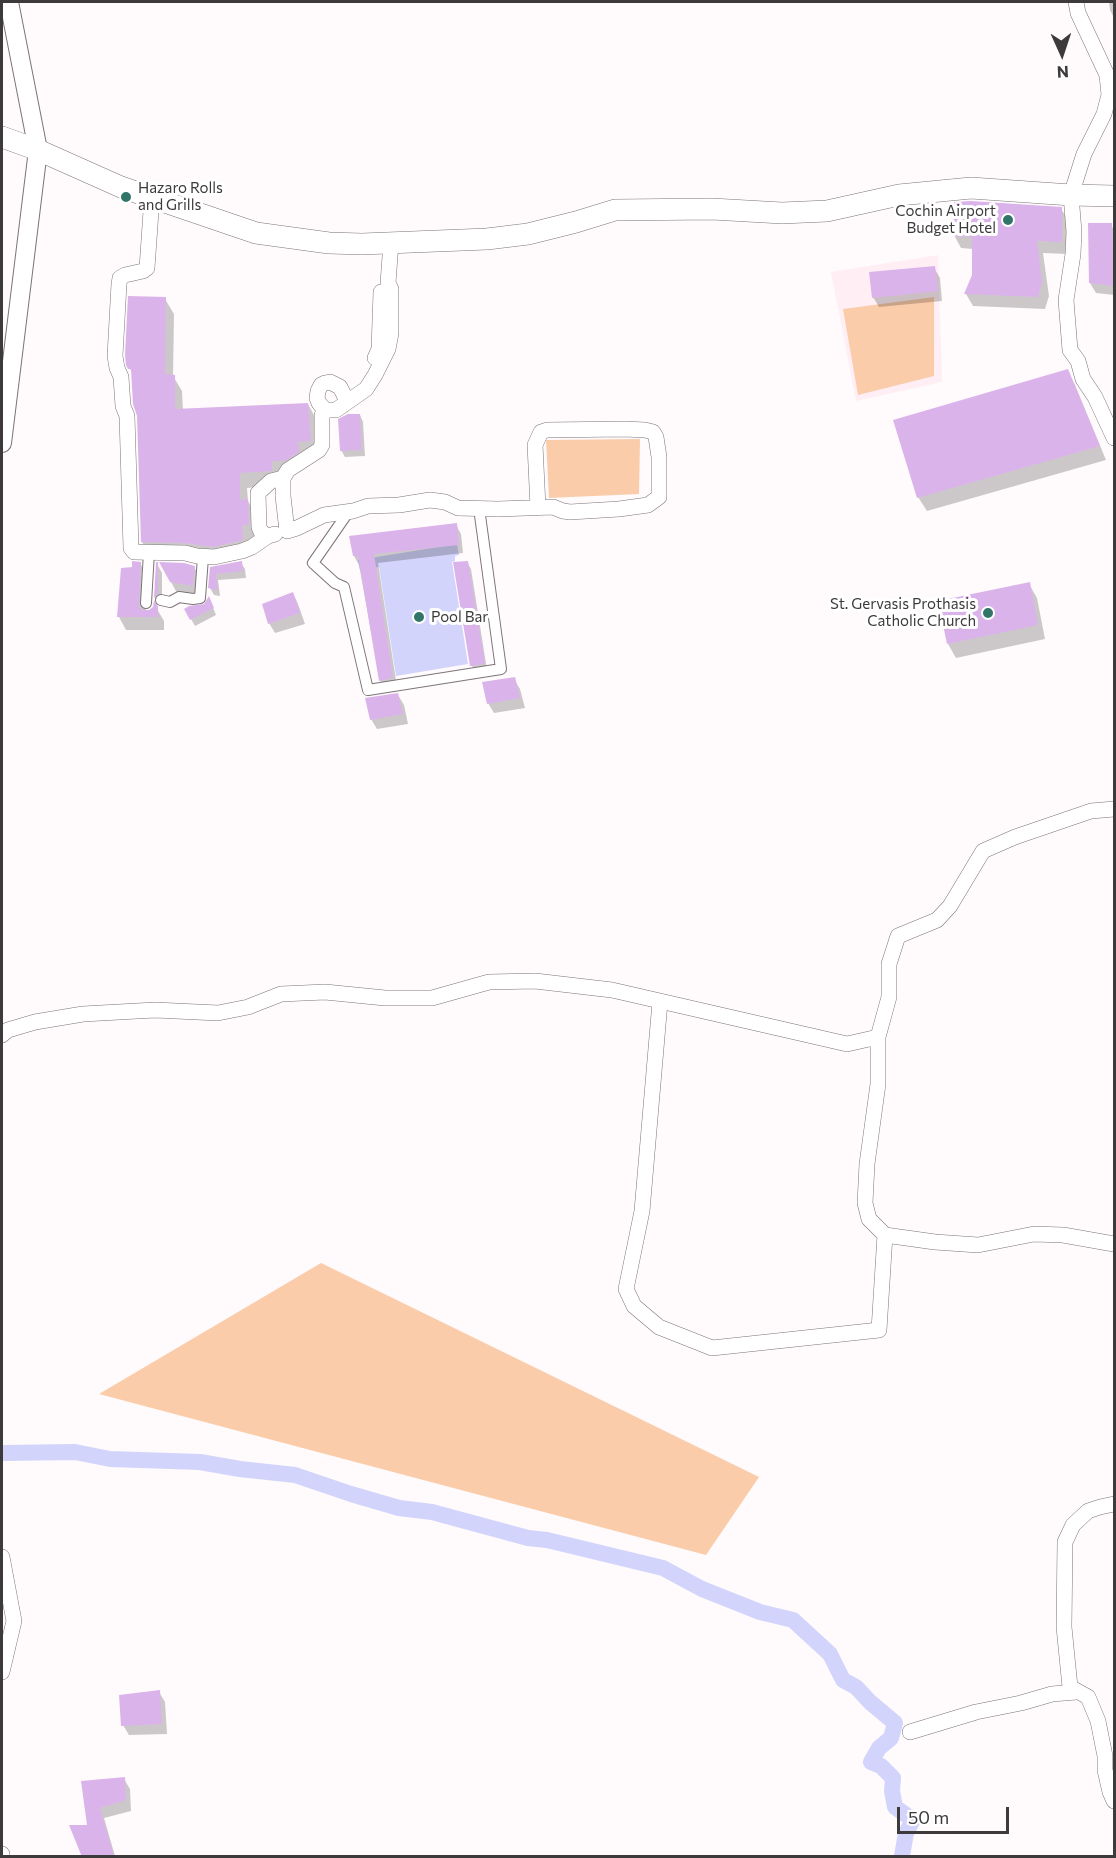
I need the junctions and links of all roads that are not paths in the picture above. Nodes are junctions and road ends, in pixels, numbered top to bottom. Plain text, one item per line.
1 (9, 2) edge
2 (1076, 2) edge
3 (2, 137) edge
4 (38, 150) junction
5 (1071, 195) junction
6 (1114, 196) edge
7 (152, 197) junction
8 (391, 243) junction
9 (347, 401) junction
10 (325, 410) junction
11 (1114, 438) edge
12 (2, 443) edge
13 (283, 478) junction
14 (538, 507) junction
15 (479, 508) junction
16 (349, 512) junction
17 (287, 531) junction
18 (268, 536) junction
19 (149, 552) junction
20 (203, 557) junction
21 (161, 600) dead end
22 (146, 603) dead end
23 (1114, 809) edge
24 (660, 1002) junction
25 (2, 1035) edge
26 (878, 1037) junction
27 (885, 1235) junction
28 (1114, 1244) edge
29 (1114, 1504) edge
30 (2, 1557) edge
31 (2, 1672) edge
32 (1076, 1692) junction
33 (910, 1732) dead end
34 (1114, 1801) edge

1 - 4 street
2 - 5 street
3 - 4 main road
4 - 7 main road
4 - 12 street
5 - 6 main road
5 - 8 main road
5 - 11 street
7 - 8 main road
7 - 19 street
8 - 9 street
9 - 10 street
9 - 10 street
10 - 13 street
13 - 17 street
13 - 18 street
14 - 14 street
14 - 15 street
15 - 16 street
15 - 16 street
16 - 17 street
17 - 18 street
18 - 20 street
19 - 20 street
19 - 22 street
20 - 21 street
23 - 26 street
24 - 25 street
24 - 26 street
24 - 27 street
26 - 27 street
27 - 28 street
29 - 32 street
30 - 31 street
32 - 33 street
32 - 34 street

